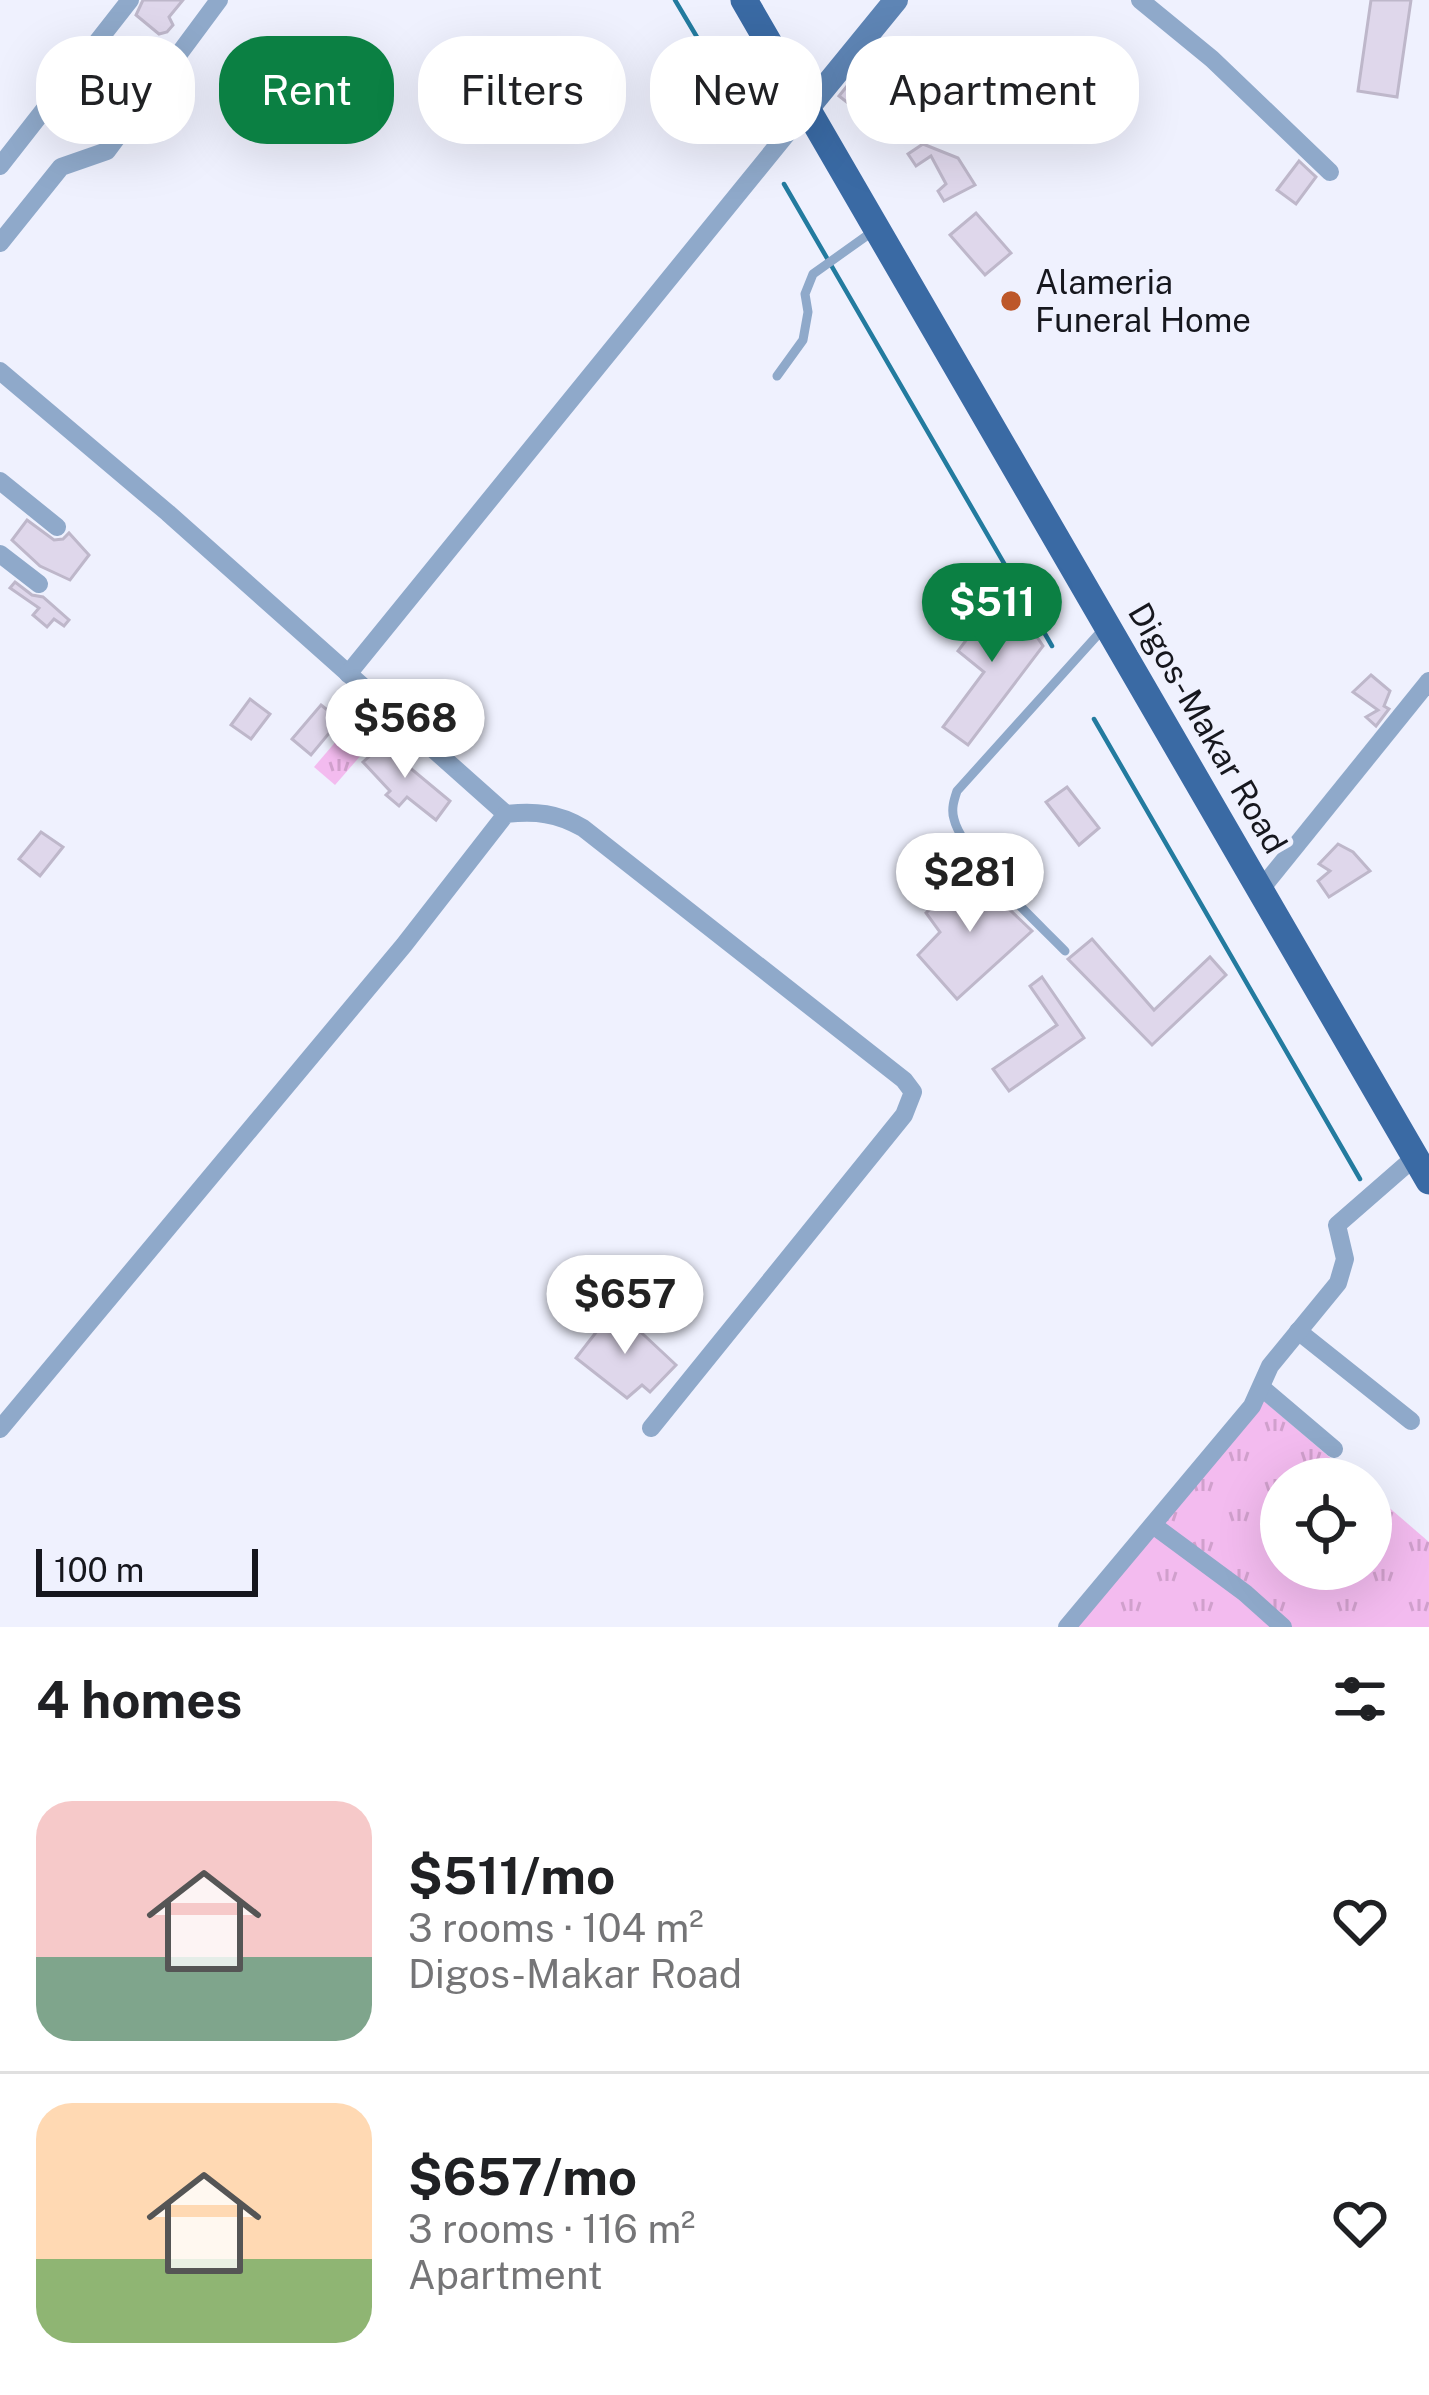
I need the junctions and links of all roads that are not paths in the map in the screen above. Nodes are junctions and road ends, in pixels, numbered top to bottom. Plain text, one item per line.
1 (130, 0) edge
2 (219, 0) edge
3 (744, 0) edge
4 (896, 0) edge
5 (1140, 0) edge
6 (765, 36) edge
7 (822, 91) edge
8 (822, 135) edge
9 (779, 144) edge
10 (0, 166) edge
11 (1330, 172) dead end
12 (877, 229) junction
13 (0, 242) edge
14 (0, 371) edge
15 (777, 376) dead end
16 (0, 481) edge
17 (57, 526) dead end
18 (0, 554) edge
19 (39, 584) dead end
20 (1107, 625) junction
21 (348, 674) junction
22 (1429, 681) edge
23 (506, 814) junction
24 (1261, 889) junction
25 (1065, 951) dead end
26 (1425, 1174) edge
27 (1298, 1331) junction
28 (1262, 1388) junction
29 (1411, 1421) dead end
30 (651, 1428) dead end
31 (0, 1429) edge
32 (1334, 1449) dead end
33 (1153, 1525) junction
34 (1067, 1627) edge
35 (1283, 1627) edge

1 - 10 street
2 - 13 street
3 - 6 main road, Digos-Makar Road
4 - 7 street
5 - 11 street
8 - 12 main road, Digos-Makar Road
9 - 21 street
12 - 15 lane
12 - 20 main road, Digos-Makar Road
14 - 21 street
16 - 17 street
18 - 19 street
20 - 24 main road, Digos-Makar Road
20 - 25 lane
21 - 23 street
22 - 24 street
23 - 30 street
23 - 31 street
24 - 26 main road, Digos-Makar Road
26 - 27 street
27 - 28 street
27 - 29 street
28 - 32 street
28 - 33 street
33 - 34 street
33 - 35 street

